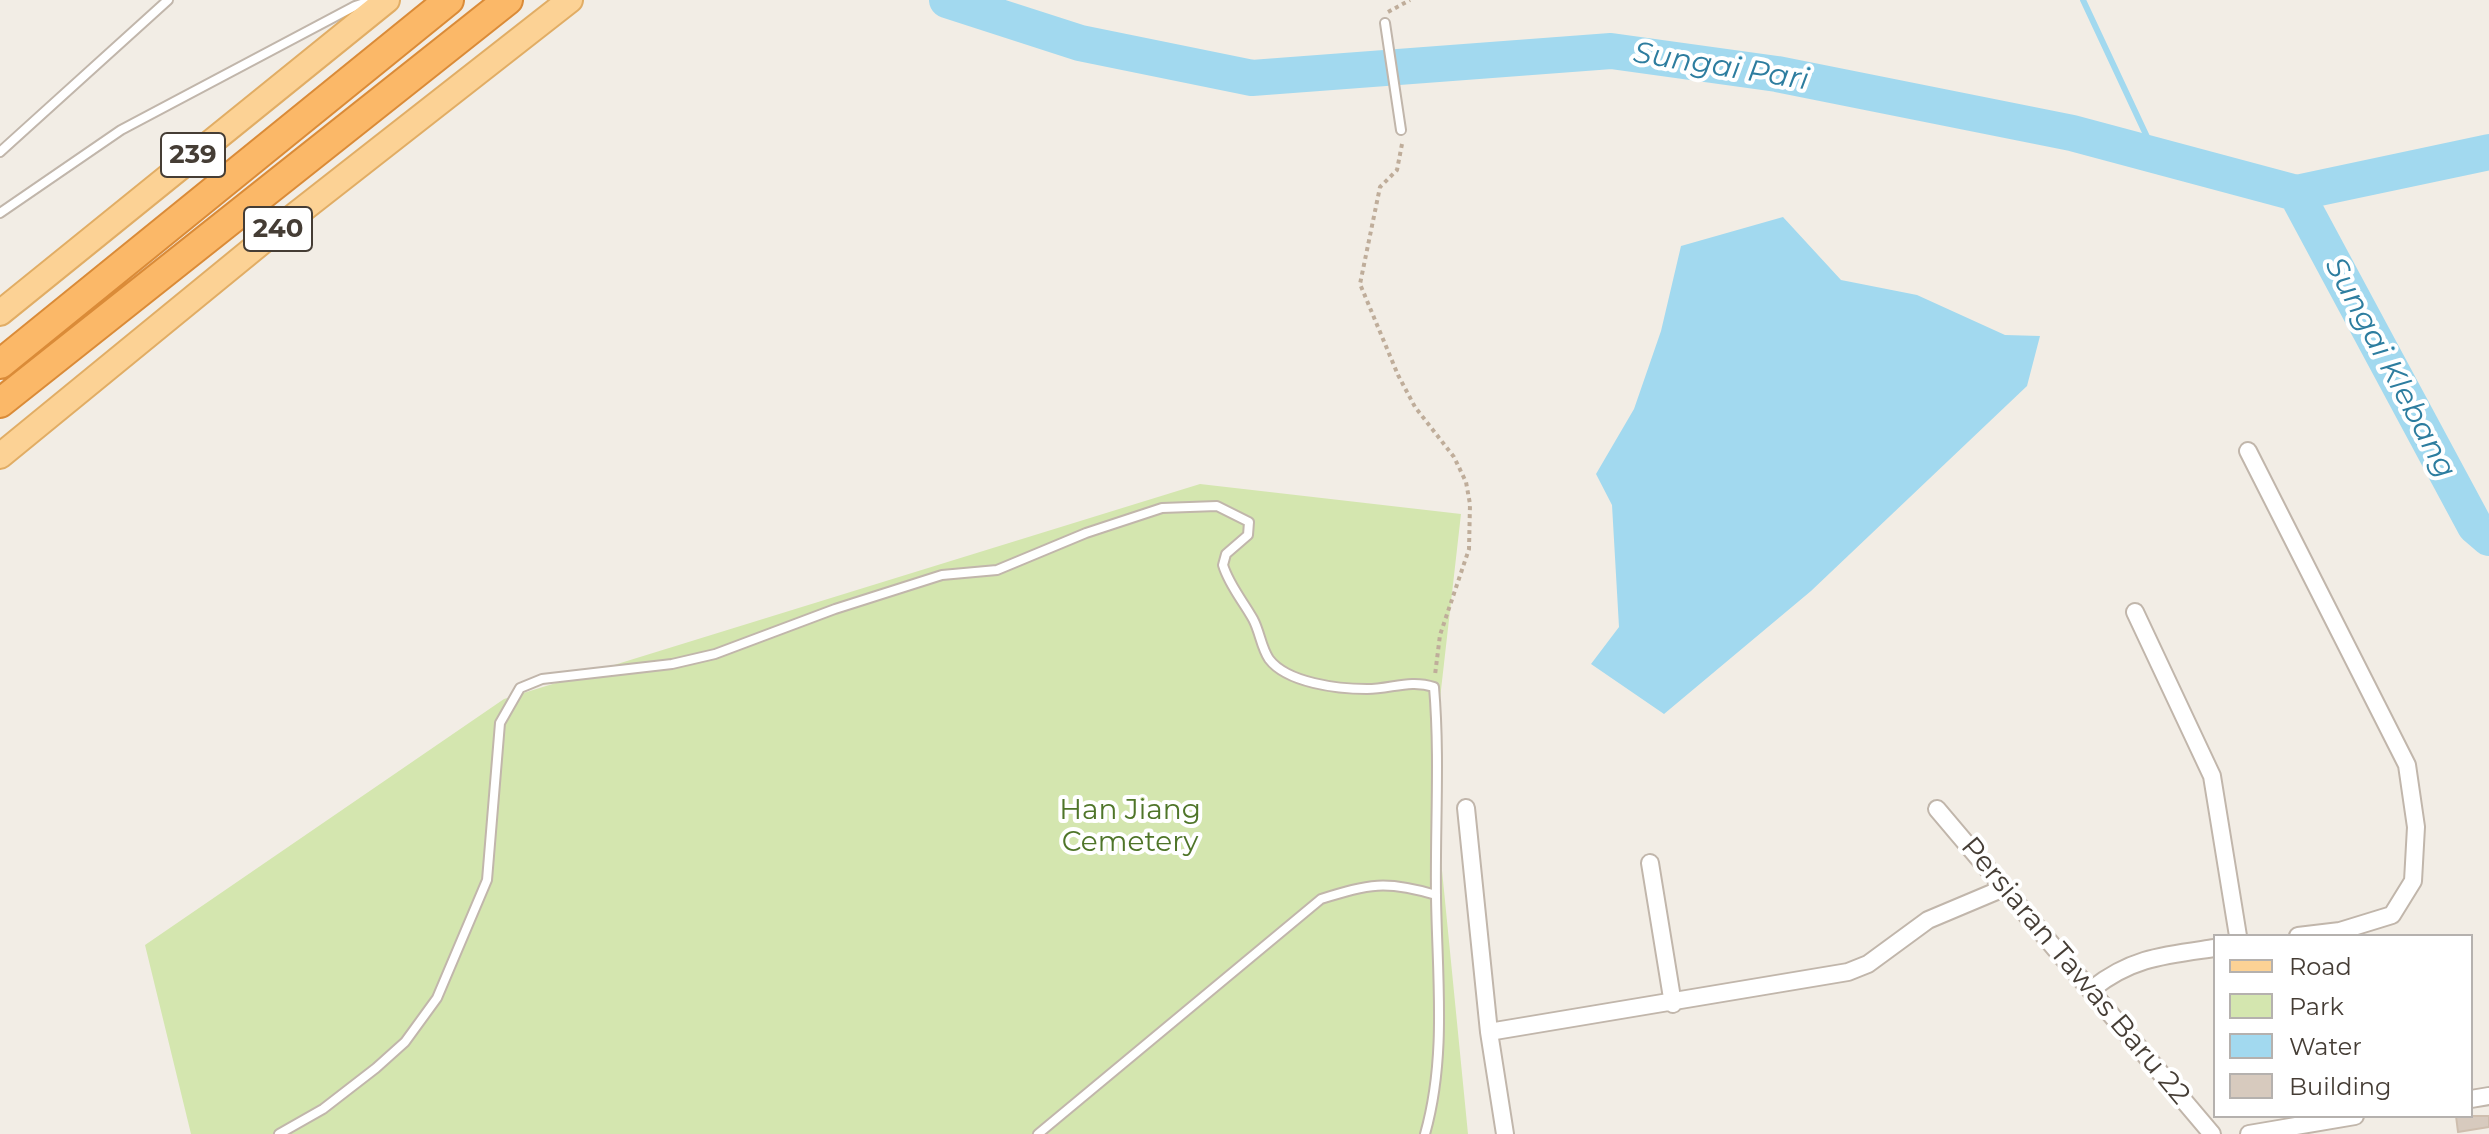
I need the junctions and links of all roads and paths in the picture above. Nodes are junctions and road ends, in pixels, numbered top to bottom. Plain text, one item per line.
1 (168, 0) edge
2 (375, 0) edge
3 (387, 0) edge
4 (449, 0) edge
5 (508, 0) edge
6 (1410, 0) edge
7 (351, 3) edge
8 (565, 4) edge
9 (1385, 23) joint
10 (1401, 130) joint
11 (0, 152) edge
12 (0, 213) edge
13 (0, 313) edge
14 (0, 364) edge
15 (0, 403) edge
16 (2248, 451) dead end
17 (0, 456) edge
18 (2135, 612) dead end
19 (1434, 687) junction
20 (1466, 808) dead end
21 (1937, 809) dead end
22 (1650, 863) dead end
23 (2004, 888) junction
24 (1436, 895) junction
25 (2238, 934) edge
26 (2315, 934) edge
27 (2213, 948) edge
28 (2092, 989) junction
29 (1673, 1004) junction
30 (1489, 1032) junction
31 (2343, 1118) edge
32 (279, 1134) edge
33 (1038, 1134) edge
34 (1425, 1134) edge
35 (1505, 1134) edge
36 (2212, 1134) edge
37 (2249, 1134) edge

1 - 11 lane
2 - 7 lane
3 - 13 main road, 239
4 - 14 highway
5 - 15 highway
6 - 9 path
7 - 12 lane
8 - 17 main road, 240
9 - 10 lane
10 - 19 path
16 - 26 street
18 - 25 street
19 - 24 lane
19 - 32 lane
20 - 30 street
21 - 23 street, Persiaran Tawas Baru 22
22 - 29 street
23 - 28 street, Persiaran Tawas Baru 22
23 - 29 street
24 - 33 lane
24 - 34 lane
27 - 28 street
28 - 36 street, Persiaran Tawas Baru 22
29 - 30 street
30 - 35 street
31 - 37 street

